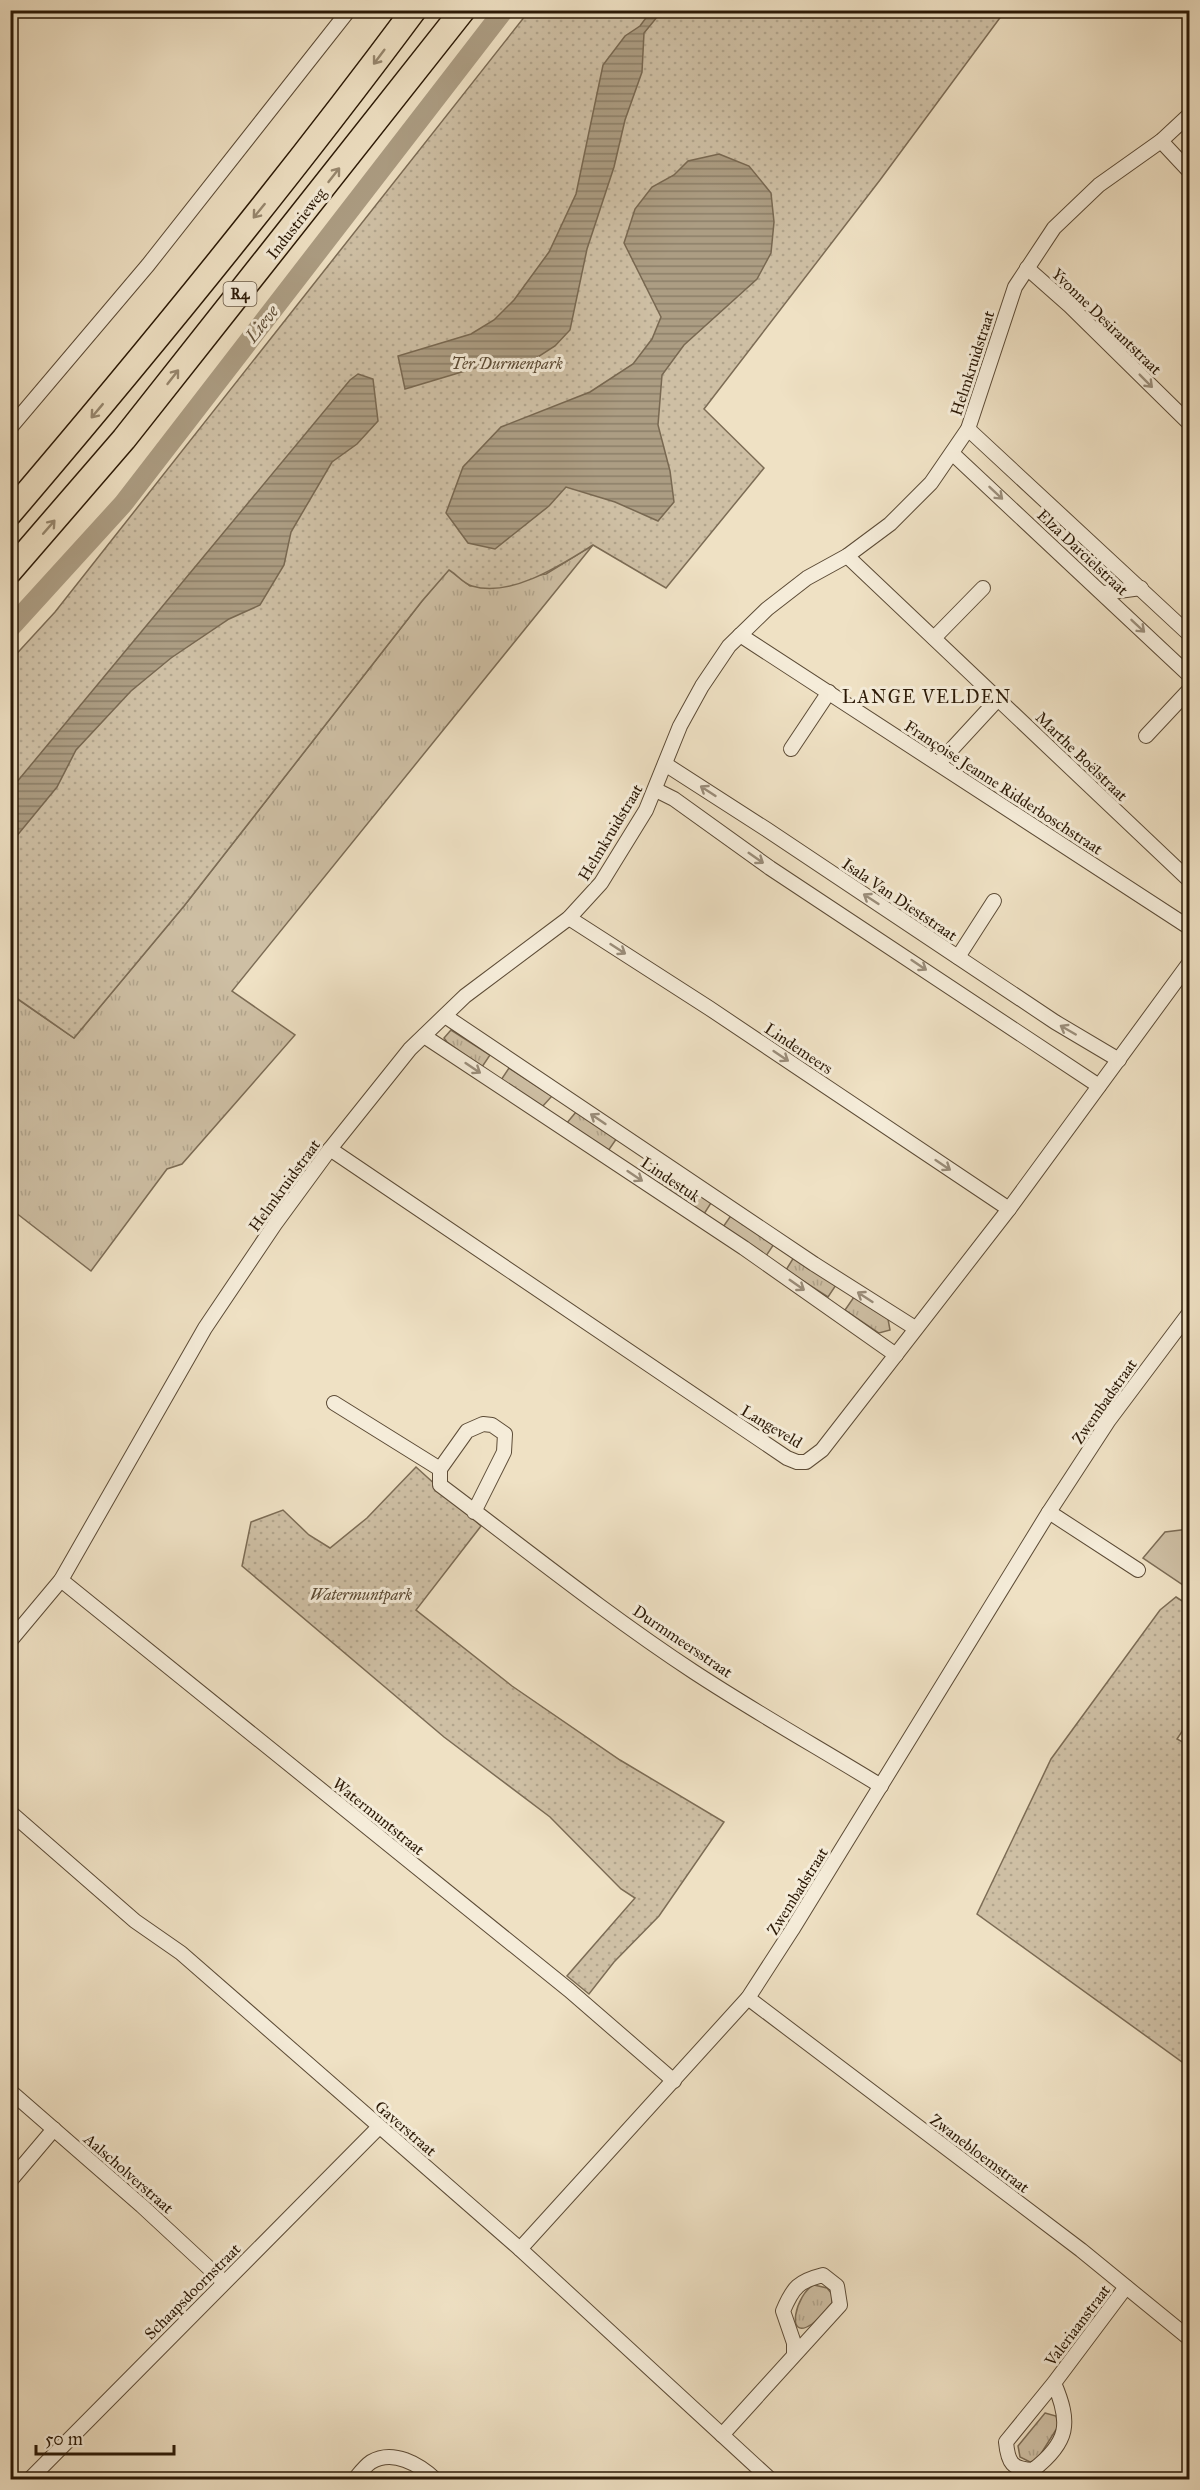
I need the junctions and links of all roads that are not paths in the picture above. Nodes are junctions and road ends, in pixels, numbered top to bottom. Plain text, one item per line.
1 (349, 10) edge
2 (414, 10) edge
3 (463, 10) edge
4 (1190, 114) edge
5 (1161, 141) junction
6 (1190, 172) edge
7 (1027, 268) junction
8 (1190, 424) edge
9 (10, 428) edge
10 (968, 429) junction
11 (953, 454) junction
12 (10, 513) edge
13 (847, 556) junction
14 (10, 571) edge
15 (983, 588) dead end
16 (1141, 588) junction
17 (1104, 593) junction
18 (740, 635) junction
19 (1190, 635) edge
20 (934, 638) junction
21 (1190, 676) edge
22 (1190, 689) edge
23 (829, 692) junction
24 (998, 699) junction
25 (1146, 735) dead end
26 (791, 749) dead end
27 (665, 764) junction
28 (939, 764) junction
29 (656, 790) junction
30 (1190, 881) edge
31 (994, 901) dead end
32 (569, 918) junction
33 (1190, 928) edge
34 (958, 957) junction
35 (1190, 962) edge
36 (445, 1016) junction
37 (424, 1036) junction
38 (1119, 1060) junction
39 (1099, 1086) junction
40 (330, 1149) junction
41 (1009, 1209) junction
42 (1190, 1312) edge
43 (915, 1329) junction
44 (896, 1355) junction
45 (334, 1403) dead end
46 (440, 1469) junction
47 (474, 1512) junction
48 (1049, 1512) junction
49 (1138, 1570) dead end
50 (61, 1580) junction
51 (10, 1641) edge
52 (881, 1786) junction
53 (10, 1812) edge
54 (748, 1998) junction
55 (674, 2081) junction
56 (10, 2091) edge
57 (379, 2127) junction
58 (54, 2129) junction
59 (10, 2181) edge
60 (520, 2249) junction
61 (224, 2282) junction
62 (1126, 2287) junction
63 (1190, 2339) edge
64 (794, 2353) junction
65 (1054, 2383) junction
66 (722, 2435) junction
67 (29, 2480) edge
68 (354, 2480) edge
69 (436, 2480) edge
70 (771, 2480) edge

1 - 9 street
2 -> 12 highway, R4
14 -> 3 highway, Industrieweg / R4
4 - 5 street, Helmkruidstraat
5 - 6 street
5 - 7 street, Helmkruidstraat
7 -> 8 street, Yvonne Desirantstraat
7 - 10 street, Helmkruidstraat
10 - 11 street, Helmkruidstraat
10 - 16 street, Elza Darcielstraat
11 - 13 street, Helmkruidstraat
11 -> 17 street, Elza Darcielstraat
13 - 18 street, Helmkruidstraat
13 - 20 street, Marthe Boëlstraat
15 - 20 street
16 - 17 street
16 - 19 street, Elza Darcielstraat
17 -> 21 street, Elza Darcielstraat
18 - 23 street, Françoise Jeanne Ridderboschstraat
18 - 27 street, Helmkruidstraat
20 - 24 street, Marthe Boëlstraat
22 - 25 street
23 - 26 street
23 - 28 street, Françoise Jeanne Ridderboschstraat
24 - 28 street
24 - 30 street, Marthe Boëlstraat
27 - 29 street, Helmkruidstraat
34 -> 27 street, Isala Van Dieststraat
28 - 33 street, Françoise Jeanne Ridderboschstraat
29 - 32 street, Helmkruidstraat
29 -> 39 street
31 - 34 street
32 - 36 street, Helmkruidstraat
32 -> 41 street, Lindemeers
38 -> 34 street, Isala Van Dieststraat
35 - 38 street, Langeveld
36 - 37 street, Helmkruidstraat
43 -> 36 street, Lindestuk
37 - 40 street, Helmkruidstraat
37 -> 44 street, Lindestuk
38 - 39 street, Langeveld
39 - 41 street, Langeveld
40 - 44 street, Langeveld
40 - 50 street, Helmkruidstraat
41 - 43 street, Langeveld
42 - 48 street, Zwembadstraat
43 - 44 street, Langeveld
45 - 46 street
46 - 47 street, Durmmeersstraat
46 - 47 street
47 - 52 street, Durmmeersstraat
48 - 49 street
48 - 52 street, Zwembadstraat
50 - 51 street, Helmkruidstraat
50 - 55 street, Watermuntstraat
52 - 54 street, Zwembadstraat
53 - 57 street, Gaverstraat
54 - 55 street, Zwembadstraat
54 - 62 street, Zwanebloemstraat
55 - 60 street, Zwembadstraat
56 - 58 street, Aalscholverstraat
57 - 60 street, Gaverstraat
57 - 61 street, Schaapsdoornstraat
58 - 59 street
58 - 61 street, Aalscholverstraat
60 - 66 street, Gaverstraat
61 - 67 street, Schaapsdoornstraat
62 - 63 street, Zwanebloemstraat
62 - 65 street, Valeriaanstraat
64 - 64 street
64 - 66 street
65 - 65 street, Valeriaanstraat
66 - 70 street, Gaverstraat
68 - 69 street

